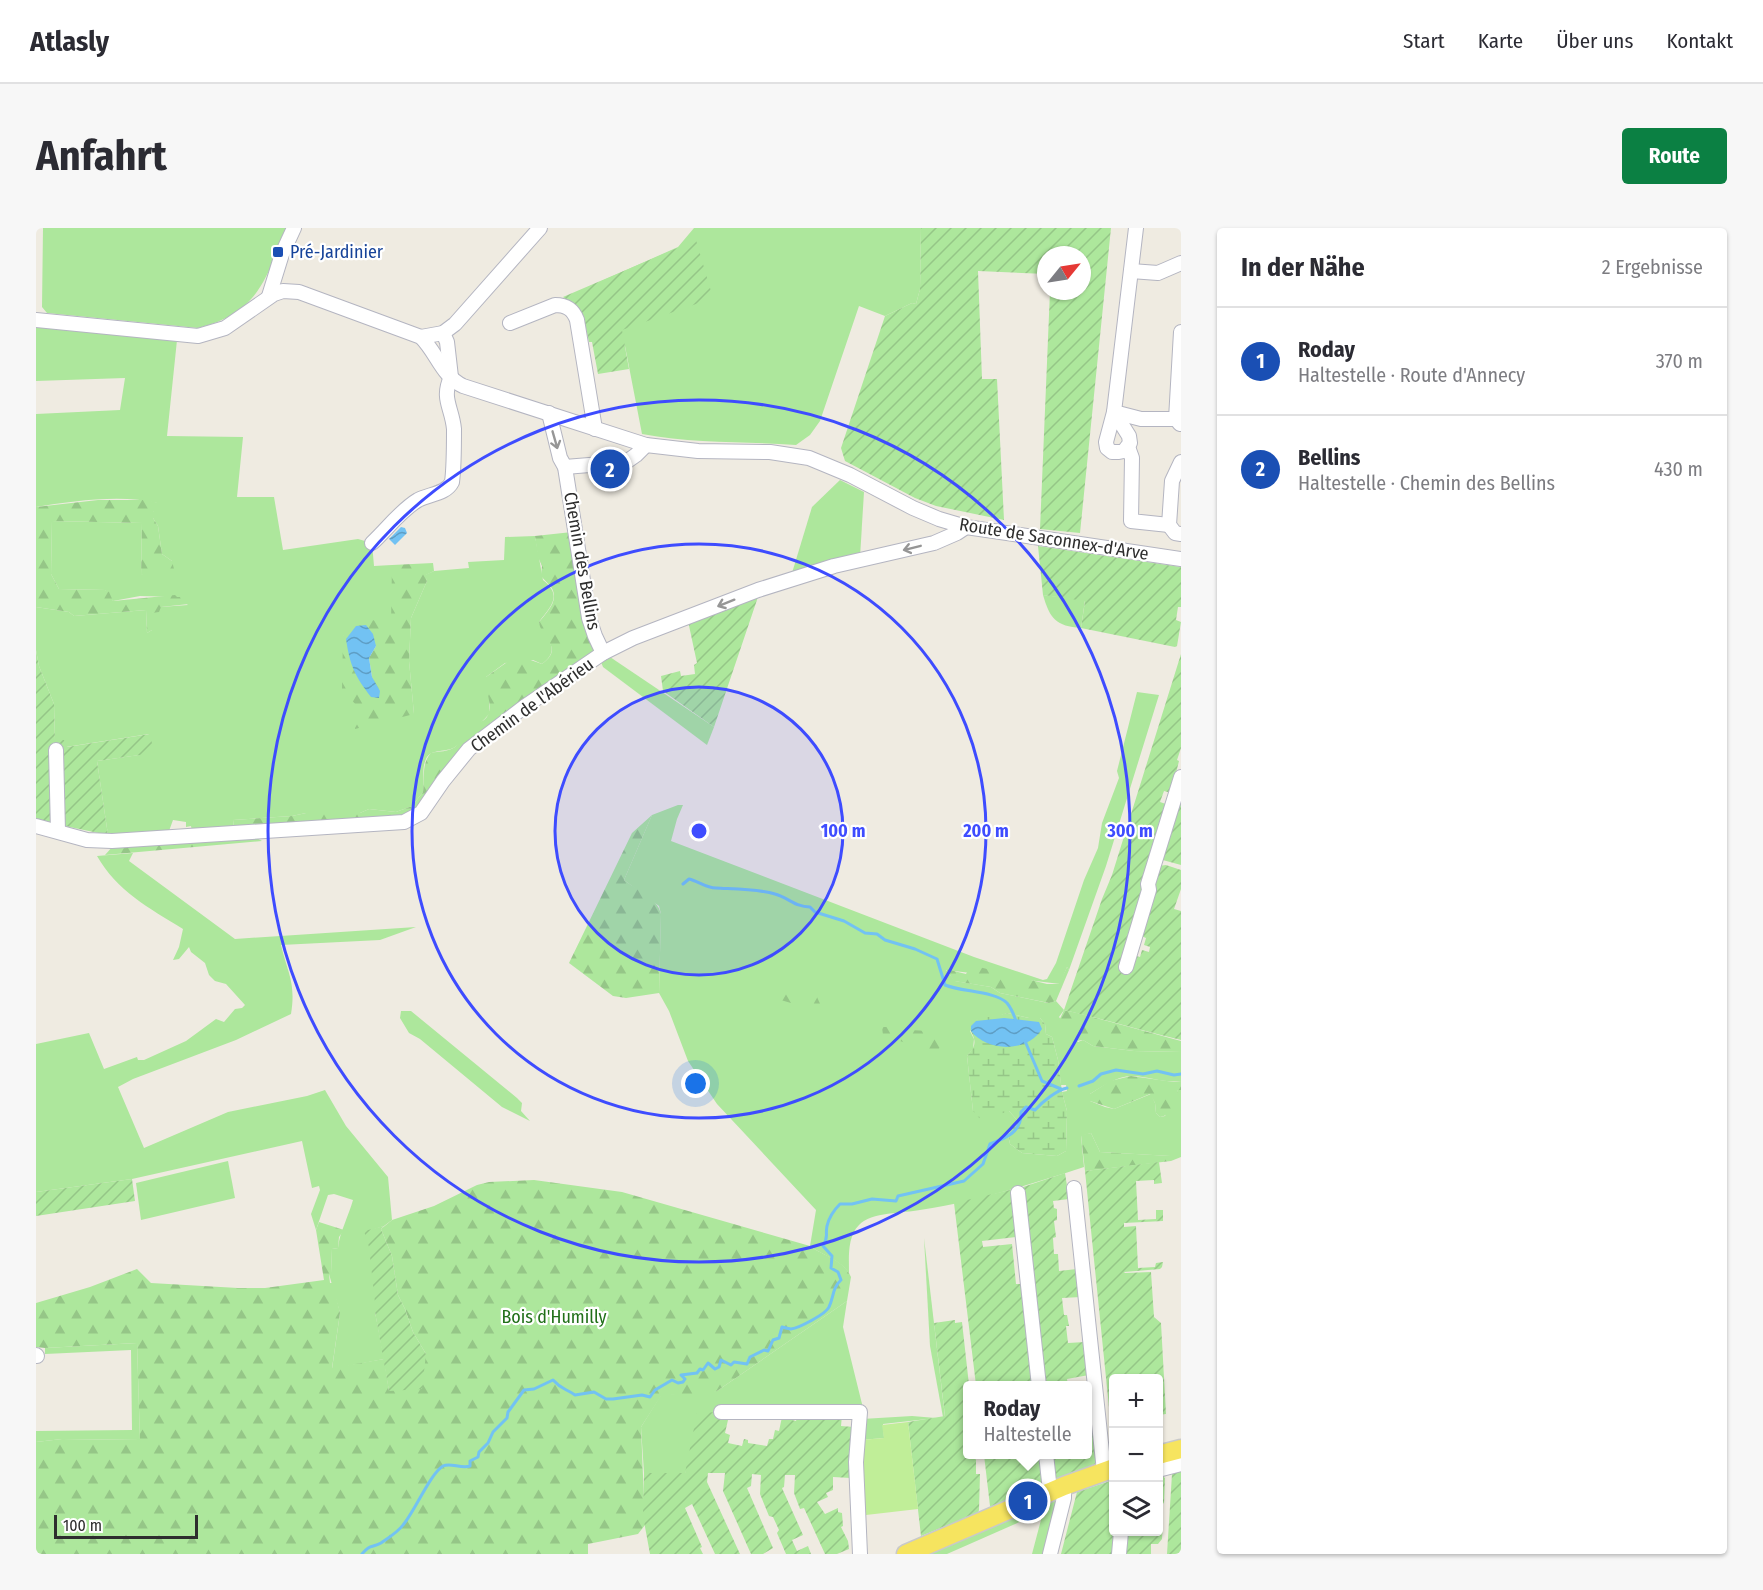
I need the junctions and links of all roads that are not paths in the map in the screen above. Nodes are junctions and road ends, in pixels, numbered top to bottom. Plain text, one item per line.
1 (294, 228) edge
2 (540, 228) edge
3 (1136, 228) edge
4 (1181, 263) edge
5 (1131, 271) junction
6 (269, 296) junction
7 (36, 320) edge
8 (510, 323) dead end
9 (443, 333) junction
10 (1181, 333) edge
11 (421, 337) junction
12 (451, 377) junction
13 (1114, 412) junction
14 (549, 413) junction
15 (1179, 423) edge
16 (595, 429) junction
17 (646, 445) junction
18 (1128, 447) junction
19 (1181, 457) edge
20 (1181, 463) edge
21 (565, 467) junction
22 (1169, 525) junction
23 (966, 527) junction
24 (1181, 534) edge
25 (372, 543) dead end
26 (1181, 558) edge
27 (603, 653) junction
28 (56, 750) dead end
29 (1181, 777) edge
30 (36, 826) edge
31 (58, 831) junction
32 (1126, 967) dead end
33 (1074, 1188) dead end
34 (1018, 1193) dead end
35 (1038, 1381) edge
36 (721, 1412) dead end
37 (1181, 1449) edge
38 (1163, 1454) edge
39 (1047, 1459) edge
40 (1181, 1464) edge
41 (1163, 1469) edge
42 (1109, 1470) edge
43 (1057, 1489) junction
44 (1120, 1536) edge
45 (860, 1554) edge
46 (906, 1554) edge
47 (1050, 1554) edge
48 (1119, 1554) edge

1 - 6 street
2 - 9 street
3 - 5 street
4 - 5 street
5 - 13 street
6 - 7 street
6 - 11 street
8 - 16 street
9 - 11 street
9 - 12 street
10 - 15 street
11 - 12 street, Route de Saconnex-d'Arve
12 - 14 street, Route de Saconnex-d'Arve
12 - 25 street
13 - 15 street
13 - 18 street
13 - 18 street
14 - 16 street, Route de Saconnex-d'Arve
14 -> 21 street, Chemin des Bellins
16 - 17 street, Route de Saconnex-d'Arve
17 - 21 street, Chemin des Bellins
17 - 23 street, Route de Saconnex-d'Arve
18 - 22 street
19 - 20 street
20 - 22 street
21 - 27 street, Chemin des Bellins
22 - 24 street
23 - 26 street, Route de Saconnex-d'Arve
23 -> 27 street, Chemin de l'Abérieu
27 - 31 street, Chemin de l'Abérieu
28 - 31 street
29 - 32 street
30 - 31 street, Chemin de l'Abérieu
33 - 42 street
34 - 35 street
36 - 45 street
37 - 38 main road
39 - 43 street
40 - 41 street
42 - 43 main road
43 - 46 main road
43 - 47 street
44 - 48 street

